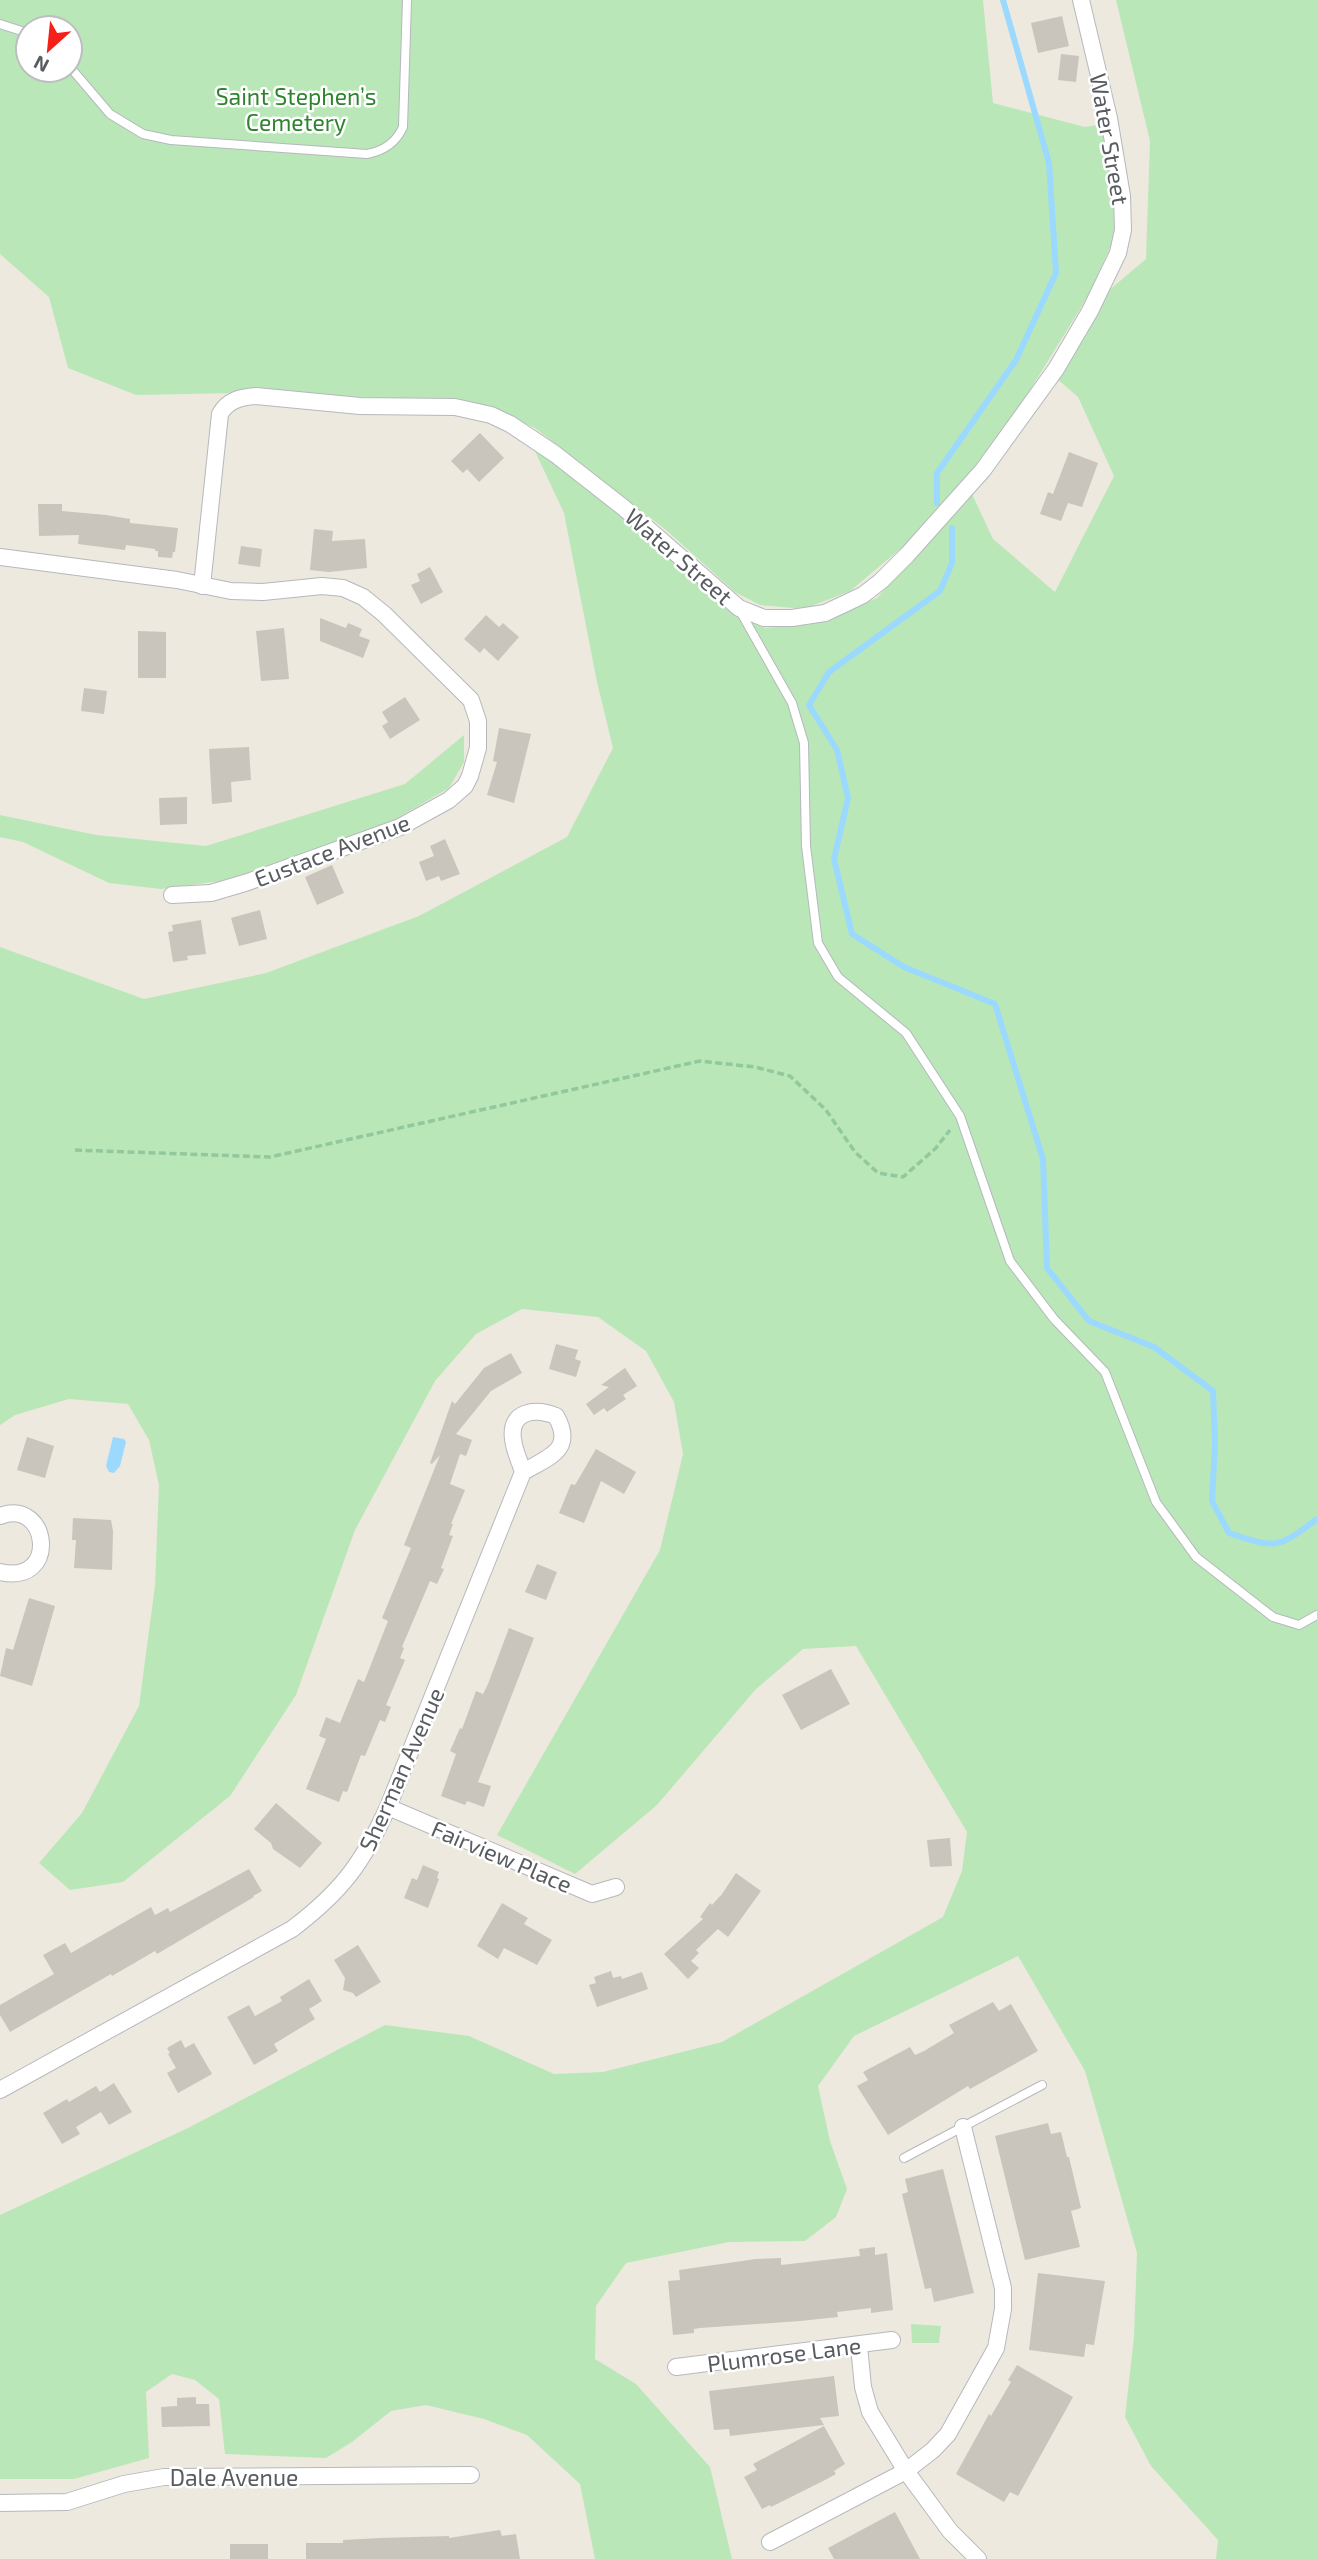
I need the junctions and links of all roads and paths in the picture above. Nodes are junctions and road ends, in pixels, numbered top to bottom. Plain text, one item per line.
1 (407, 0) edge
2 (1081, 0) edge
3 (84, 83) edge
4 (0, 557) edge
5 (202, 586) junction
6 (739, 608) junction
7 (172, 895) dead end
8 (960, 1116) junction
9 (75, 1150) dead end
10 (523, 1472) dead end
11 (0, 1516) edge
12 (0, 1572) edge
13 (1317, 1615) edge
14 (388, 1807) junction
15 (616, 1886) dead end
16 (1042, 2085) dead end
17 (0, 2090) edge
18 (962, 2127) junction
19 (904, 2158) dead end
20 (892, 2340) dead end
21 (859, 2346) junction
22 (676, 2367) dead end
23 (906, 2471) junction
24 (471, 2475) dead end
25 (0, 2503) edge
26 (770, 2542) dead end
27 (978, 2559) edge

1 - 3 lane
2 - 6 street, Water Street
4 - 5 street, Eustace Avenue
5 - 6 street, Water Street
5 - 7 street, Eustace Avenue
6 - 8 lane
8 - 9 path
8 - 13 lane
10 - 14 street, Sherman Avenue
11 - 12 street
14 - 15 street, Fairview Place
14 - 17 street, Sherman Avenue
16 - 18 lane
18 - 19 lane
18 - 23 street
20 - 21 street, Plumrose Lane
21 - 22 street, Plumrose Lane
21 - 23 street
23 - 26 street
23 - 27 street
24 - 25 street, Dale Avenue

